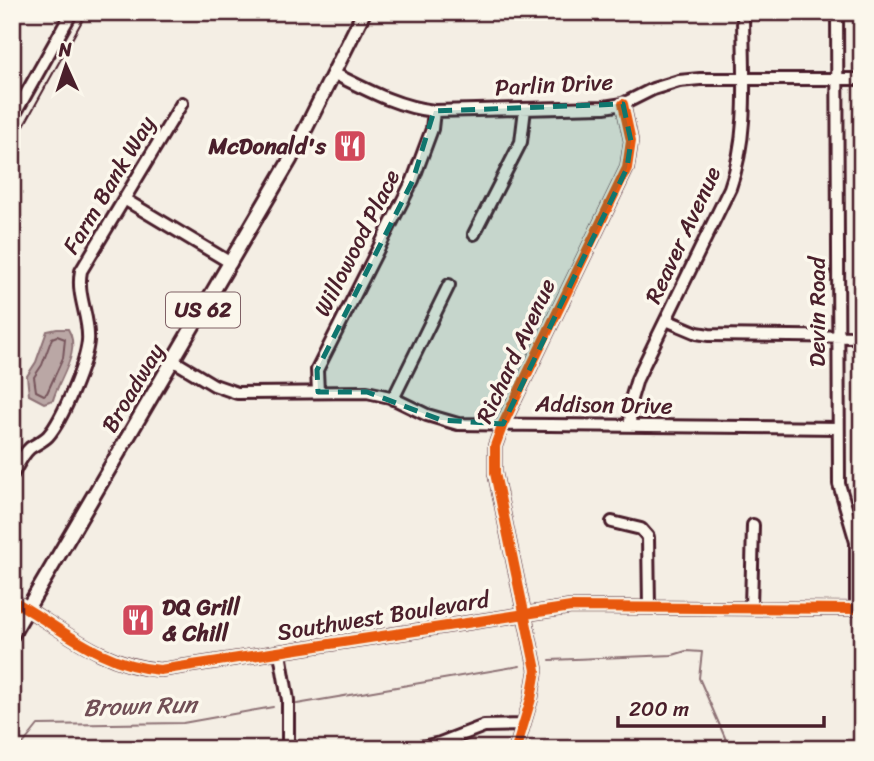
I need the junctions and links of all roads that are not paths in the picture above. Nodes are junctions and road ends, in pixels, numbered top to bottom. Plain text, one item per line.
1 (72, 12) edge
2 (364, 12) edge
3 (743, 12) edge
4 (837, 12) edge
5 (335, 74) junction
6 (838, 79) junction
7 (862, 79) edge
8 (743, 80) junction
9 (182, 103) dead end
10 (623, 104) junction
11 (525, 109) junction
12 (434, 111) junction
13 (12, 118) edge
14 (124, 200) junction
15 (474, 234) dead end
16 (231, 263) junction
17 (449, 285) dead end
18 (667, 320) junction
19 (838, 337) junction
20 (862, 337) edge
21 (174, 361) junction
22 (318, 393) junction
23 (393, 399) junction
24 (503, 424) junction
25 (630, 426) junction
26 (838, 428) junction
27 (12, 475) edge
28 (612, 522) dead end
29 (753, 525) dead end
30 (12, 600) edge
31 (649, 607) junction
32 (751, 607) junction
33 (27, 609) junction
34 (859, 609) edge
35 (524, 614) junction
36 (12, 635) edge
37 (280, 653) junction
38 (523, 725) junction
39 (288, 749) edge
40 (412, 749) edge
41 (516, 749) edge

1 - 13 street
2 - 5 main road, Broadway / US 62
3 - 8 street, Reaver Avenue
4 - 6 street, Devin Road
5 - 12 street, Parlin Drive
5 - 16 main road, Broadway / US 62
6 - 7 street, Parlin Drive
6 - 8 street, Parlin Drive
6 - 19 street, Devin Road
8 - 10 street, Parlin Drive
8 - 18 street, Reaver Avenue
9 - 14 street, Farm Bank Way
10 - 11 street, Parlin Drive
10 - 24 street, Richard Avenue
11 - 12 street, Parlin Drive
11 - 15 street
12 - 22 street, Willowood Place
14 - 16 street
14 - 27 street, Farm Bank Way
16 - 21 main road, Broadway / US 62
17 - 23 street
18 - 19 street
18 - 25 street, Reaver Avenue
19 - 20 street
19 - 26 street, Devin Road
21 - 22 street, Addison Drive
21 - 33 main road, Broadway / US 62
22 - 23 street, Addison Drive
23 - 24 street, Addison Drive
24 - 25 street, Addison Drive
24 - 35 street, Richard Avenue
25 - 26 street, Addison Drive
26 - 34 street, Devin Road
28 - 31 street
29 - 32 street
30 - 33 street, Southwest Boulevard
31 - 32 street, Southwest Boulevard
31 - 35 street, Southwest Boulevard
32 - 34 street, Southwest Boulevard
33 - 36 main road, Broadway / US 62
33 - 37 street, Southwest Boulevard
35 - 37 street, Southwest Boulevard
35 - 38 street, Richard Avenue
37 - 39 street
38 - 40 street
38 - 41 street, Richard Avenue

